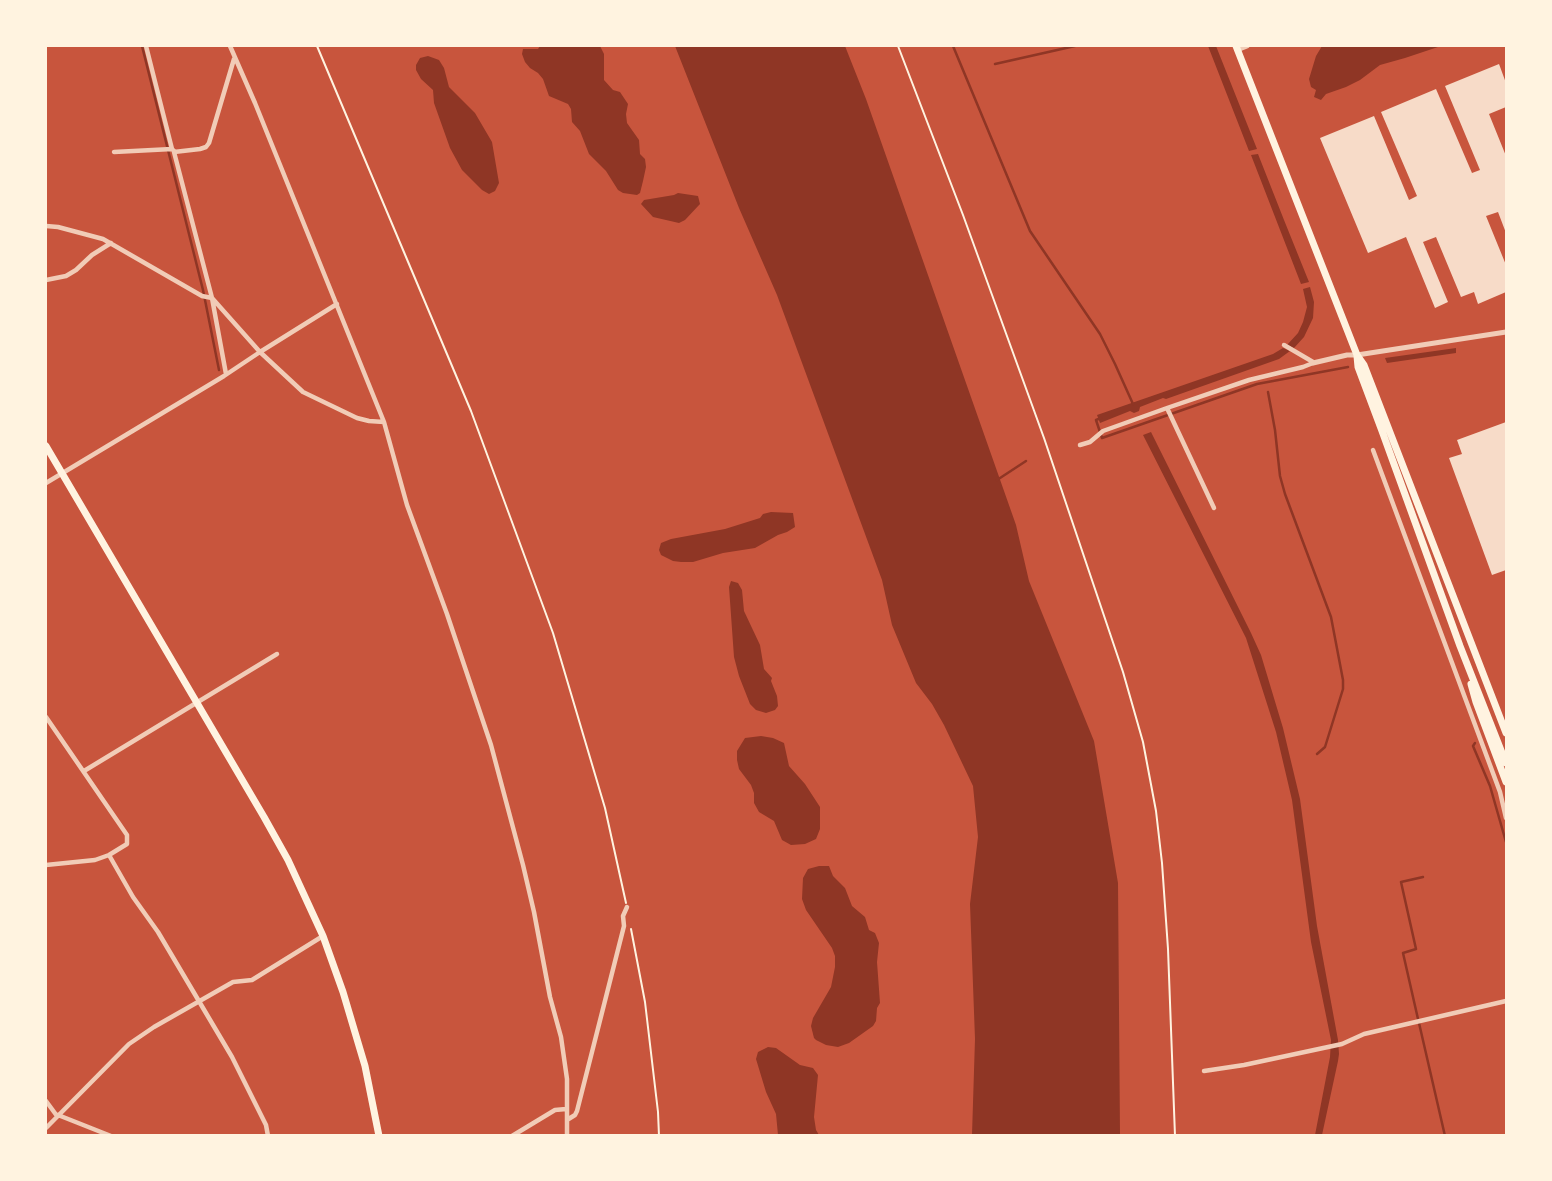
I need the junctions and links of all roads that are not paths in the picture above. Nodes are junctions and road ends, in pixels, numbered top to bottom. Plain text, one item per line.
1 (146, 46) edge
2 (230, 46) edge
3 (1247, 46) edge
4 (1237, 48) edge
5 (234, 58) junction
6 (174, 150) junction
7 (114, 152) dead end
8 (46, 226) edge
9 (111, 243) junction
10 (46, 280) edge
11 (212, 298) junction
12 (337, 304) junction
13 (1507, 332) edge
14 (1284, 345) dead end
15 (260, 352) junction
16 (1357, 355) junction
17 (1314, 363) junction
18 (226, 374) junction
19 (1168, 409) junction
20 (384, 422) junction
21 (1080, 445) dead end
22 (46, 446) edge
23 (1373, 450) dead end
24 (62, 474) junction
25 (46, 483) edge
26 (1214, 508) dead end
27 (1460, 646) junction
28 (277, 654) dead end
29 (197, 702) junction
30 (46, 717) edge
31 (1507, 733) edge
32 (1507, 763) edge
33 (84, 771) junction
34 (1507, 782) edge
35 (1507, 818) edge
36 (109, 855) junction
37 (46, 864) edge
38 (626, 907) road end
39 (323, 936) junction
40 (1507, 1000) edge
41 (198, 1002) junction
42 (1204, 1071) dead end
43 (46, 1101) edge
44 (566, 1109) junction
45 (58, 1116) junction
46 (567, 1120) junction
47 (46, 1128) edge
48 (111, 1136) edge
49 (268, 1136) edge
50 (379, 1136) edge
51 (512, 1136) edge
52 (567, 1136) edge

1 - 6 street
2 - 5 street
3 - 4 street
4 - 16 main road
5 - 6 street
5 - 12 street
6 - 7 street
6 - 11 street
8 - 9 street
9 - 10 street
9 - 11 street
11 - 15 street
11 - 18 street
12 - 15 street
12 - 20 street
13 - 16 street
14 - 17 street
15 - 18 street
15 - 20 street
16 - 17 street
16 - 27 main road
16 - 31 main road
17 - 19 street
18 - 24 street
19 - 21 street
19 - 26 street
20 - 44 street
22 - 24 main road
23 - 35 street
24 - 25 street
24 - 29 main road
27 - 32 main road
27 - 34 main road
28 - 29 street
29 - 33 street
29 - 39 main road
30 - 33 street
33 - 36 street
36 - 37 street
36 - 41 street
38 - 46 street
39 - 41 street
39 - 50 main road
40 - 42 street
41 - 45 street
41 - 49 street
43 - 45 street
44 - 46 street
44 - 51 street
45 - 47 street
45 - 48 street
46 - 52 street

